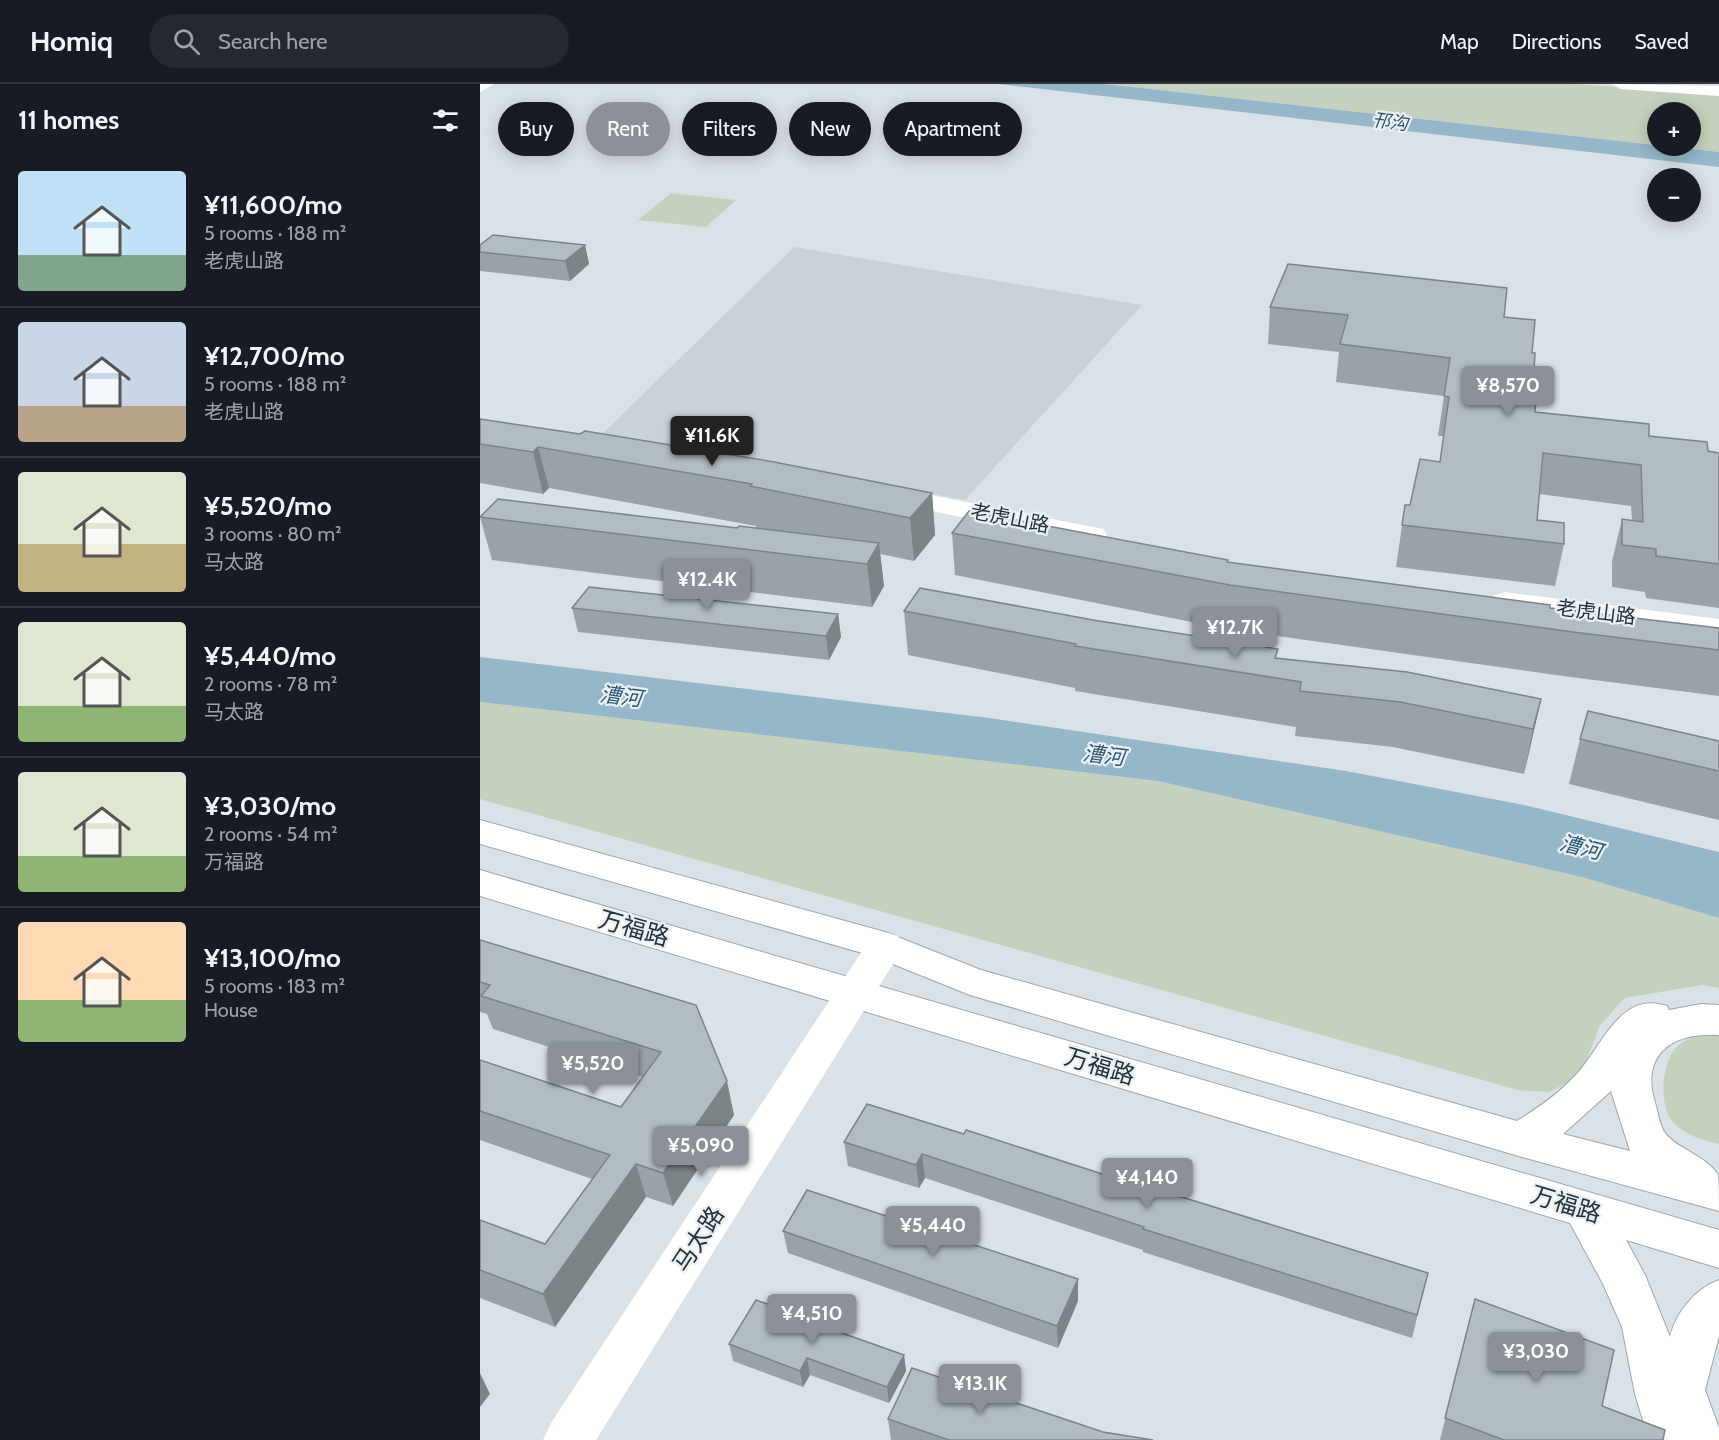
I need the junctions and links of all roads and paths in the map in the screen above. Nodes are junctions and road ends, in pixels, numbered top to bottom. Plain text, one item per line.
1 (486, 84) edge
2 (1620, 84) edge
3 (1671, 84) edge
4 (480, 87) edge
5 (1719, 89) edge
6 (866, 490) edge
7 (1121, 541) edge
8 (1483, 598) edge
9 (1719, 628) edge
10 (480, 832) edge
11 (480, 883) edge
12 (885, 946) junction
13 (855, 993) junction
14 (1719, 1007) edge
15 (1719, 1020) edge
16 (1522, 1140) junction
17 (1716, 1192) edge
18 (1585, 1210) junction
19 (1719, 1249) edge
20 (1719, 1300) edge
21 (568, 1440) edge
22 (1674, 1440) edge
23 (1699, 1440) edge

1 - 4 main road
2 - 5 main road
3 - 5 main road
6 - 7 main road, 老虎山路
8 - 9 main road, 老虎山路
10 - 12 main road
11 - 13 main road, 万福路
12 - 13 main road, 马太路
12 - 16 main road
13 - 18 main road, 万福路
13 - 21 main road, 马太路
14 - 16 main road
15 - 17 main road
16 - 17 main road
18 - 19 main road, 万福路
18 - 22 main road
20 - 23 main road

